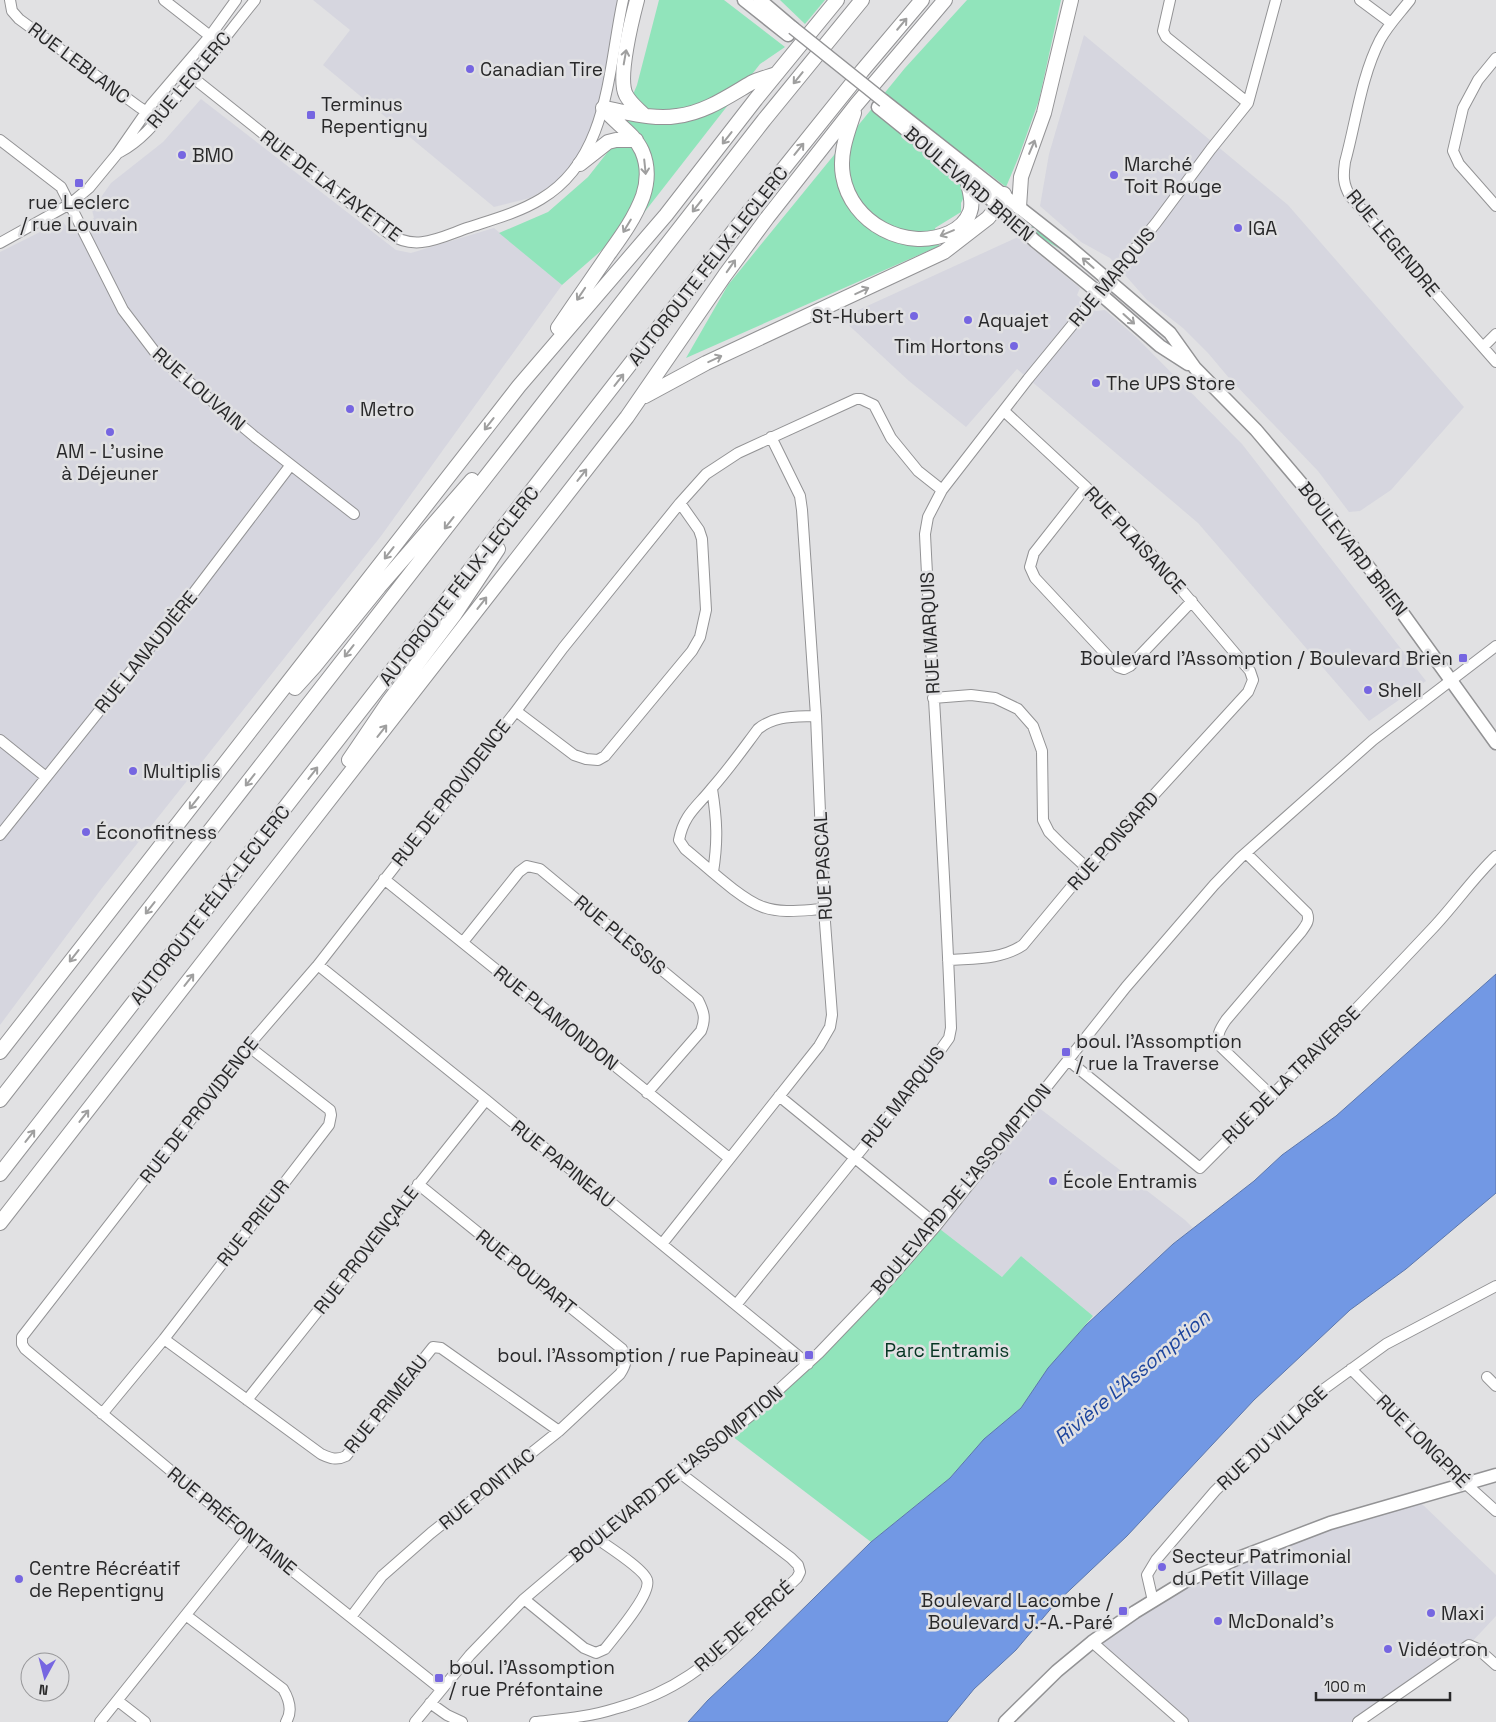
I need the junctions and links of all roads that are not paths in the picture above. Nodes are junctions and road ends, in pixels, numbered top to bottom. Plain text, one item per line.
1 (10, 0) edge
2 (164, 0) edge
3 (236, 0) edge
4 (255, 0) edge
5 (622, 0) edge
6 (637, 0) edge
7 (744, 0) edge
8 (760, 0) edge
9 (837, 0) edge
10 (862, 0) edge
11 (922, 0) edge
12 (945, 0) edge
13 (1071, 0) edge
14 (1170, 0) edge
15 (1276, 0) edge
16 (1360, 0) edge
17 (1410, 0) edge
18 (1391, 23) junction
19 (791, 32) junction
20 (210, 36) junction
21 (1496, 58) edge
22 (182, 70) junction
23 (777, 74) junction
24 (193, 78) junction
25 (1248, 103) junction
26 (881, 104) junction
27 (856, 105) junction
28 (603, 108) junction
29 (146, 112) junction
30 (644, 115) junction
31 (158, 119) junction
32 (0, 140) edge
33 (636, 140) junction
34 (117, 154) junction
35 (580, 164) junction
36 (967, 179) junction
37 (1001, 200) junction
38 (70, 204) junction
39 (1019, 206) junction
40 (1496, 206) edge
41 (0, 243) edge
42 (1109, 280) junction
43 (1098, 293) junction
44 (1496, 334) edge
45 (1483, 347) junction
46 (576, 361) junction
47 (1496, 362) edge
48 (1195, 368) junction
49 (519, 386) junction
50 (642, 398) junction
51 (1004, 411) junction
52 (771, 436) junction
53 (554, 464) junction
54 (290, 466) junction
55 (1086, 487) junction
56 (942, 490) junction
57 (680, 503) junction
58 (354, 514) dead end
59 (1192, 602) junction
60 (1496, 646) edge
61 (1253, 680) joint
62 (1451, 680) junction
63 (933, 698) junction
64 (516, 711) junction
65 (816, 716) junction
66 (0, 740) edge
67 (1496, 743) edge
68 (235, 751) junction
69 (46, 777) junction
70 (712, 790) junction
71 (0, 835) edge
72 (1246, 853) junction
73 (1496, 856) edge
74 (277, 866) junction
75 (1087, 868) junction
76 (713, 872) junction
77 (384, 879) junction
78 (824, 909) junction
79 (464, 942) junction
80 (948, 960) junction
81 (318, 965) junction
82 (248, 1046) junction
83 (0, 1052) edge
84 (1068, 1060) junction
85 (647, 1093) junction
86 (779, 1096) junction
87 (1272, 1096) junction
88 (0, 1100) edge
89 (486, 1100) junction
90 (729, 1158) junction
91 (854, 1158) junction
92 (0, 1174) edge
93 (418, 1184) junction
94 (0, 1222) edge
95 (938, 1225) junction
96 (662, 1244) junction
97 (1496, 1286) edge
98 (736, 1305) junction
99 (164, 1338) junction
100 (26, 1349) joint
101 (626, 1364) joint
102 (808, 1364) junction
103 (1352, 1369) junction
104 (1487, 1377) dead end
105 (1496, 1386) edge
106 (248, 1400) junction
107 (102, 1414) junction
108 (559, 1431) junction
109 (680, 1473) junction
110 (1496, 1475) edge
111 (1466, 1484) junction
112 (1496, 1511) edge
113 (249, 1536) junction
114 (596, 1538) junction
115 (524, 1599) junction
116 (1153, 1601) junction
117 (186, 1616) junction
118 (351, 1617) junction
119 (1092, 1642) junction
120 (1496, 1665) edge
121 (441, 1689) junction
122 (118, 1701) junction
123 (430, 1703) junction
124 (100, 1722) edge
125 (145, 1722) edge
126 (286, 1722) edge
127 (416, 1722) edge
128 (462, 1722) edge
129 (535, 1722) edge
130 (1005, 1722) edge
131 (1182, 1722) edge
132 (1358, 1722) edge

1 - 29 street, RUE LEBLANC
2 - 20 street
3 - 20 street, RUE LECLERC
4 - 24 street, RUE LECLERC
5 - 28 street, RUE DE LA FAYETTE
30 -> 6 highway
7 - 19 main road, BOULEVARD BRIEN
8 - 19 main road, BOULEVARD BRIEN
9 - 23 highway
10 -> 46 highway
53 -> 11 highway, AUTOROUTE FÉLIX-LECLERC
12 - 27 highway
39 -> 13 highway
14 - 25 street
15 - 25 street, RUE MARQUIS
16 - 18 street
17 - 18 street, RUE LEGENDRE
18 - 45 street, RUE LEGENDRE
19 - 26 main road, BOULEVARD BRIEN
20 - 22 street, RUE LECLERC
21 - 40 street
22 - 24 street, RUE DE LA FAYETTE
22 - 29 street, RUE LECLERC
23 - 30 highway
23 -> 49 highway
24 - 31 street, RUE LECLERC
24 - 35 street, RUE DE LA FAYETTE
25 - 42 street, RUE MARQUIS
26 - 36 main road, BOULEVARD BRIEN
26 - 37 main road, BOULEVARD BRIEN
36 -> 27 highway
50 -> 27 highway
28 - 30 highway
28 - 33 highway
28 - 35 street, RUE DE LA FAYETTE
29 - 31 street, RUE LEBLANC
29 - 34 street, RUE LECLERC
31 - 34 street, RUE LECLERC
32 - 38 street, RUE LOUVAIN
33 - 35 highway
33 -> 49 highway
34 - 38 street, RUE LECLERC
36 - 37 main road, BOULEVARD BRIEN
37 - 39 main road, BOULEVARD BRIEN
37 - 43 main road, BOULEVARD BRIEN
50 -> 37 highway
38 - 41 street, RUE LECLERC
38 - 54 street, RUE LOUVAIN
42 -> 39 main road, BOULEVARD BRIEN
42 - 43 street, RUE MARQUIS
42 - 48 main road, BOULEVARD BRIEN
43 -> 48 main road, BOULEVARD BRIEN
43 - 51 street, RUE MARQUIS
44 - 45 street
45 - 47 street, RUE LEGENDRE
46 - 68 highway
46 -> 88 highway
48 - 62 main road, BOULEVARD BRIEN
49 -> 68 highway
74 -> 50 highway
51 - 55 street, RUE PLAISANCE
51 - 56 street, RUE MARQUIS
52 - 56 street, RUE DE PROVIDENCE
52 - 57 street, RUE DE PROVIDENCE
52 - 65 street, RUE PASCAL
53 - 74 highway
92 -> 53 highway, AUTOROUTE FÉLIX-LECLERC
54 - 58 street, RUE LOUVAIN
54 - 69 street, RUE LANAUDIÈRE
55 - 59 street, RUE PLAISANCE
55 - 59 street
56 - 63 street, RUE MARQUIS
57 - 64 street, RUE DE PROVIDENCE
57 - 64 street
59 - 61 street, RUE PLAISANCE
60 - 62 street, BOULEVARD DE L'ASSOMPTION
61 - 75 street, RUE PONSARD
62 - 67 main road, BOULEVARD BRIEN
62 - 72 street, BOULEVARD DE L'ASSOMPTION
63 - 75 street
63 - 80 street, RUE MARQUIS
64 - 77 street, RUE DE PROVIDENCE
65 - 70 street
65 - 78 street, RUE PASCAL
66 - 69 street
68 -> 83 highway
69 - 71 street, RUE LANAUDIÈRE
70 - 76 street
70 - 76 street
72 - 84 street, BOULEVARD DE L'ASSOMPTION
72 - 87 street
73 - 87 street, RUE DE LA TRAVERSE
94 -> 74 highway
75 - 80 street, RUE PONSARD
76 - 78 street
77 - 79 street, RUE PLAMONDON
77 - 81 street, RUE DE PROVIDENCE
78 - 86 street, RUE PASCAL
79 - 85 street, RUE PLAMONDON
79 - 85 street, RUE PLESSIS
80 - 91 street, RUE MARQUIS
81 - 82 street, RUE DE PROVIDENCE
81 - 89 street, RUE PAPINEAU
82 - 99 street, RUE PRIEUR
82 - 100 street, RUE DE PROVIDENCE
84 - 87 street, RUE DE LA TRAVERSE
84 - 95 street, BOULEVARD DE L'ASSOMPTION
85 - 90 street, RUE PLAMONDON
86 - 90 street, RUE PASCAL
86 - 91 street
89 - 93 street, RUE PROVENÇALE
89 - 96 street, RUE PAPINEAU
90 - 96 street, RUE PASCAL
91 - 95 street
91 - 98 street, RUE MARQUIS
93 - 101 street, RUE POUPART
93 - 106 street, RUE PROVENÇALE
95 - 102 street, BOULEVARD DE L'ASSOMPTION
96 - 98 street, RUE PAPINEAU
97 - 103 street, RUE DU VILLAGE
98 - 102 street, RUE PAPINEAU
99 - 106 street, RUE PRIMEAU
99 - 107 street, RUE PRIEUR
100 - 107 street, RUE PRÉFONTAINE
101 - 108 street, RUE PONTIAC
102 - 109 street, BOULEVARD DE L'ASSOMPTION
103 - 111 street, RUE LONGPRÉ
103 - 116 street, RUE DU VILLAGE
104 - 105 street
106 - 108 street, RUE PRIMEAU
107 - 113 street, RUE PRÉFONTAINE
108 - 118 street, RUE PONTIAC
109 - 114 street, BOULEVARD DE L'ASSOMPTION
109 - 129 street, RUE DE PERCÉ
110 - 111 main road
111 - 112 street, RUE LONGPRÉ
111 - 116 main road
113 - 117 street
113 - 118 street, RUE PRÉFONTAINE
114 - 115 street, BOULEVARD DE L'ASSOMPTION
114 - 115 street
115 - 121 street, BOULEVARD DE L'ASSOMPTION
116 - 119 main road
117 - 122 street
117 - 126 street
118 - 121 street, RUE PRÉFONTAINE
119 - 130 main road
119 - 131 street
120 - 132 street
121 - 123 street, BOULEVARD DE L'ASSOMPTION
122 - 124 street
122 - 125 street
123 - 127 street, BOULEVARD DE L'ASSOMPTION
123 - 128 street

